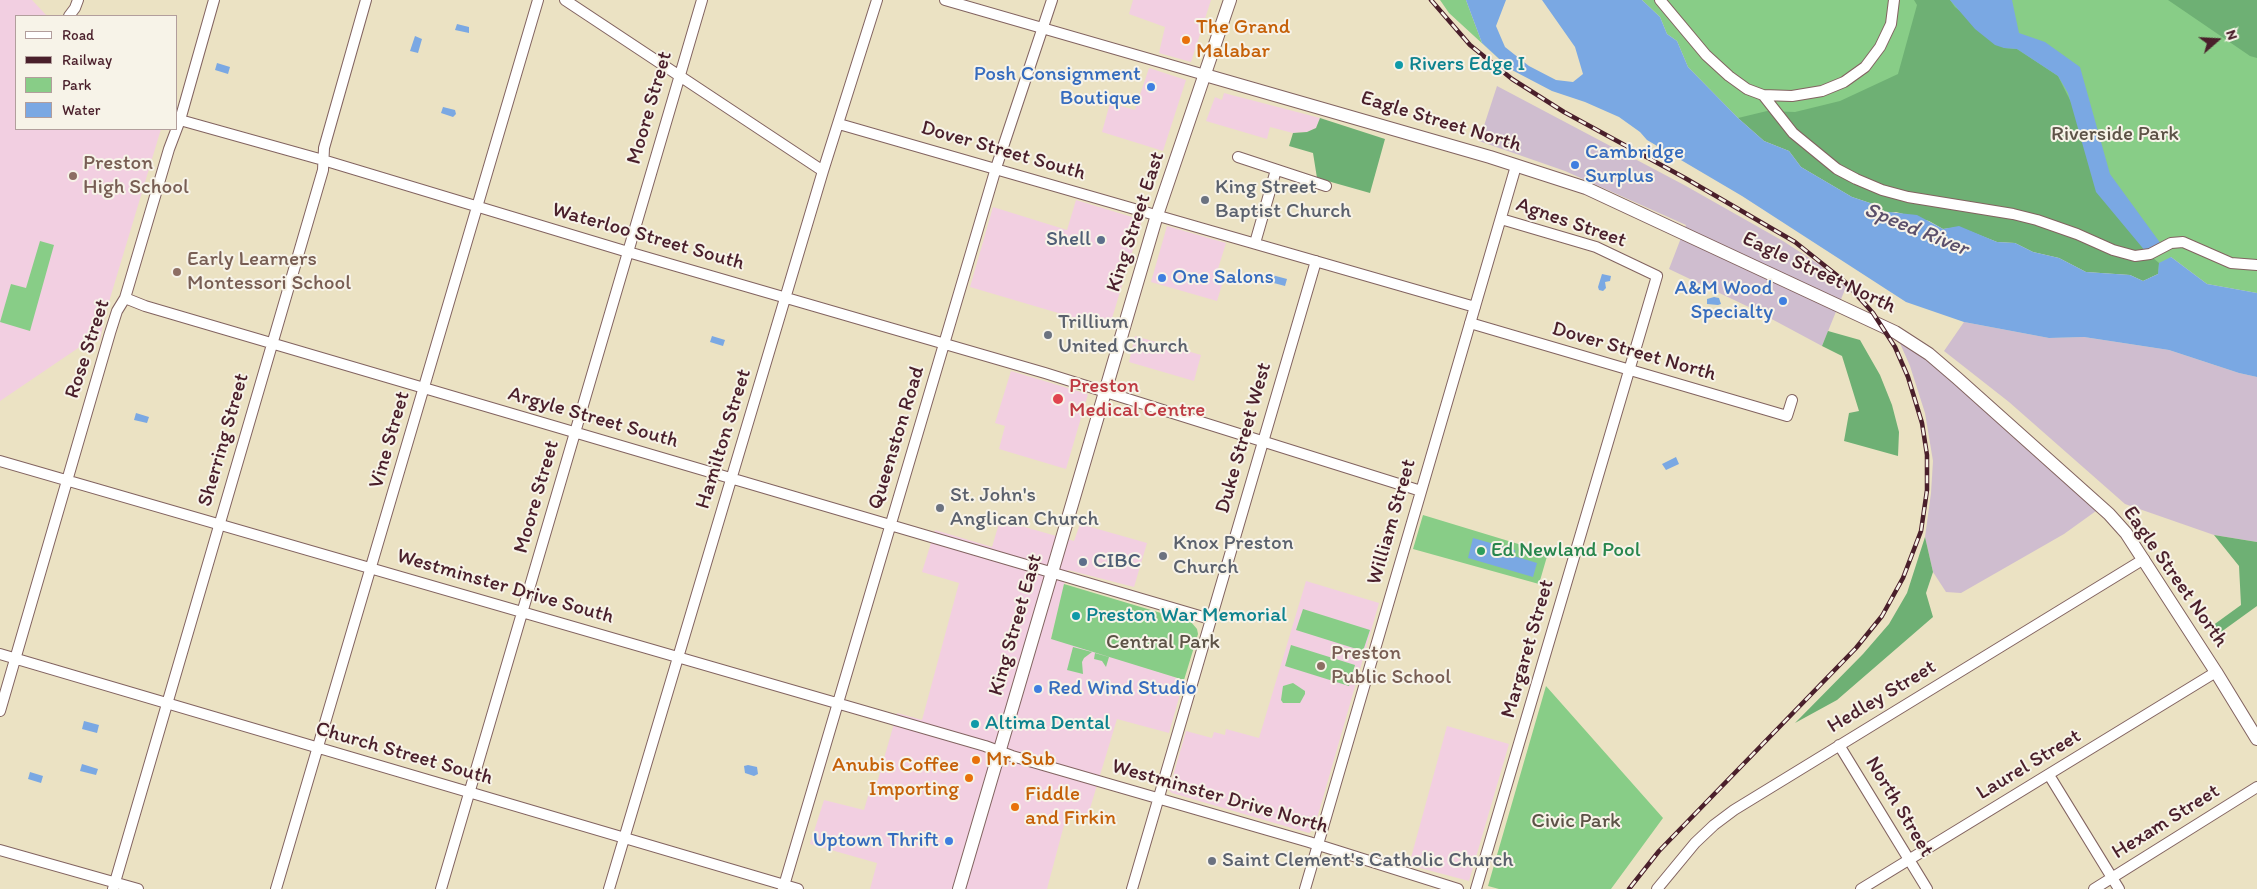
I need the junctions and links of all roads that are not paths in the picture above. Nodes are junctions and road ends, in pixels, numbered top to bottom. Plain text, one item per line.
1 (78, 0) edge
2 (214, 0) edge
3 (366, 0) edge
4 (538, 0) edge
5 (564, 0) edge
6 (702, 0) edge
7 (878, 0) edge
8 (945, 0) edge
9 (1052, 0) edge
10 (1230, 0) edge
11 (1660, 0) edge
12 (1894, 0) edge
13 (70, 15) edge
14 (1043, 28) junction
15 (1205, 75) junction
16 (678, 77) junction
17 (1763, 95) junction
18 (180, 120) junction
19 (839, 124) junction
20 (178, 125) edge
21 (176, 130) edge
22 (1238, 157) dead end
23 (324, 160) junction
24 (1516, 166) junction
25 (996, 168) junction
26 (1276, 170) junction
27 (823, 171) junction
28 (1326, 186) dead end
29 (477, 206) junction
30 (1157, 215) junction
31 (1500, 219) junction
32 (1255, 243) junction
33 (628, 252) junction
34 (1316, 261) junction
35 (2257, 265) edge
36 (1657, 276) joint
37 (786, 297) junction
38 (125, 298) junction
39 (1474, 307) junction
40 (1470, 323) junction
41 (272, 343) junction
42 (945, 344) junction
43 (1629, 370) junction
44 (424, 387) junction
45 (1105, 392) junction
46 (1792, 400) dead end
47 (575, 432) junction
48 (1263, 440) junction
49 (0, 461) edge
50 (732, 477) junction
51 (67, 480) junction
52 (1421, 491) junction
53 (891, 524) junction
54 (219, 525) junction
55 (2144, 559) junction
56 (372, 568) junction
57 (1052, 572) junction
58 (523, 613) junction
59 (1210, 619) junction
60 (0, 654) edge
61 (678, 657) junction
62 (15, 659) junction
63 (2216, 672) junction
64 (167, 704) junction
65 (838, 705) junction
66 (0, 711) edge
67 (2257, 739) edge
68 (1839, 745) junction
69 (316, 748) junction
70 (999, 751) junction
71 (2049, 775) junction
72 (2257, 787) edge
73 (469, 792) junction
74 (1159, 798) junction
75 (624, 838) junction
76 (1318, 845) junction
77 (0, 850) edge
78 (1909, 859) junction
79 (2112, 878) junction
80 (114, 886) edge
81 (784, 887) edge
82 (138, 889) edge
83 (276, 889) edge
84 (441, 889) edge
85 (609, 889) edge
86 (798, 889) edge
87 (959, 889) edge
88 (1132, 889) edge
89 (1305, 889) edge
90 (1458, 889) edge
91 (1476, 889) edge
92 (1657, 889) edge
93 (1861, 889) edge
94 (1927, 889) edge
95 (2094, 889) edge
96 (2119, 889) edge

1 - 13 street
2 - 18 street, Rose Street
3 - 23 street, Sherring Street
4 - 29 street, Vine Street
5 - 16 street
6 - 16 street, Moore Street
7 - 19 street, Hamilton Street
8 - 14 street
9 - 14 street, Queenston Road
10 - 15 main road, King Street East
11 - 17 street
12 - 17 street
14 - 15 street
14 - 25 street, Queenston Road
15 - 24 main road, Eagle Street North
15 - 30 main road, King Street East
16 - 27 street
16 - 33 street, Moore Street
17 - 35 street
18 - 20 street, Rose Street
18 - 23 street, Waterloo Street South
19 - 25 street, Dover Street South
19 - 27 street, Hamilton Street
21 - 38 street, Rose Street
22 - 26 street
23 - 29 street, Waterloo Street South
23 - 41 street, Sherring Street
24 - 31 street, William Street
24 - 55 main road, Eagle Street North
25 - 30 street, Dover Street South
25 - 42 street, Queenston Road
26 - 28 street
26 - 32 street
27 - 37 street, Hamilton Street
29 - 33 street, Waterloo Street South
29 - 44 street, Vine Street
30 - 32 street
30 - 45 main road, King Street East
31 - 36 street, Agnes Street
31 - 39 street, William Street
32 - 34 street
33 - 37 street, Waterloo Street South
33 - 47 street, Moore Street
34 - 39 street
34 - 48 street, Duke Street West
36 - 43 street, Margaret Street
37 - 42 street, Waterloo Street South
37 - 50 street, Hamilton Street
38 - 41 street, Argyle Street South
38 - 51 street, Rose Street
39 - 40 street, William Street
40 - 43 street, Dover Street North
40 - 52 street, William Street
41 - 44 street, Argyle Street South
41 - 54 street, Sherring Street
42 - 45 street, Waterloo Street South
42 - 53 street, Queenston Road
43 - 46 street, Dover Street North
43 - 91 street, Margaret Street
44 - 47 street, Argyle Street South
44 - 56 street, Vine Street
45 - 48 street, Waterloo Street South
45 - 57 main road, King Street East
47 - 50 street, Argyle Street South
47 - 58 street, Moore Street
48 - 52 street, Waterloo Street South
48 - 59 street, Duke Street West
49 - 51 street, Westminster Drive South
50 - 53 street, Argyle Street South
50 - 61 street, Hamilton Street
51 - 54 street, Westminster Drive South
51 - 62 street, Rose Street
52 - 76 street, William Street
53 - 57 street, Argyle Street South
53 - 65 street, Queenston Road
54 - 56 street, Westminster Drive South
54 - 64 street, Sherring Street
55 - 63 main road, Eagle Street North
55 - 68 street, Hedley Street
56 - 58 street, Westminster Drive South
56 - 69 street, Vine Street
57 - 59 street, Argyle Street South
57 - 70 main road, King Street East
58 - 61 street, Westminster Drive South
58 - 73 street, Moore Street
59 - 74 street, Duke Street West
60 - 62 street, Church Street South
61 - 65 street, Westminster Drive South
61 - 75 street, Hamilton Street
62 - 64 street, Church Street South
62 - 66 street, Rose Street
63 - 67 main road, Eagle Street North
63 - 71 street, Laurel Street
64 - 69 street, Church Street South
64 - 80 street, Sherring Street
65 - 70 street, Westminster Drive South
65 - 81 street, Queenston Road
68 - 78 street, North Street
68 - 92 street, Hedley Street
69 - 73 street, Church Street South
69 - 83 street, Vine Street
70 - 74 street, Westminster Drive North
70 - 87 main road, King Street East
71 - 78 street, Laurel Street
71 - 79 street
72 - 79 street, Hexam Street
73 - 75 street, Church Street South
73 - 84 street, Moore Street
74 - 76 street, Westminster Drive North
74 - 88 street, Duke Street West
75 - 81 street, Church Street South
75 - 85 street, Hamilton Street
76 - 89 street, William Street
76 - 90 street, Westminster Drive North
77 - 80 street
78 - 93 street, Laurel Street
78 - 94 street, North Street
79 - 95 street, Hexam Street
79 - 96 street
80 - 82 street
81 - 86 street, Church Street South

